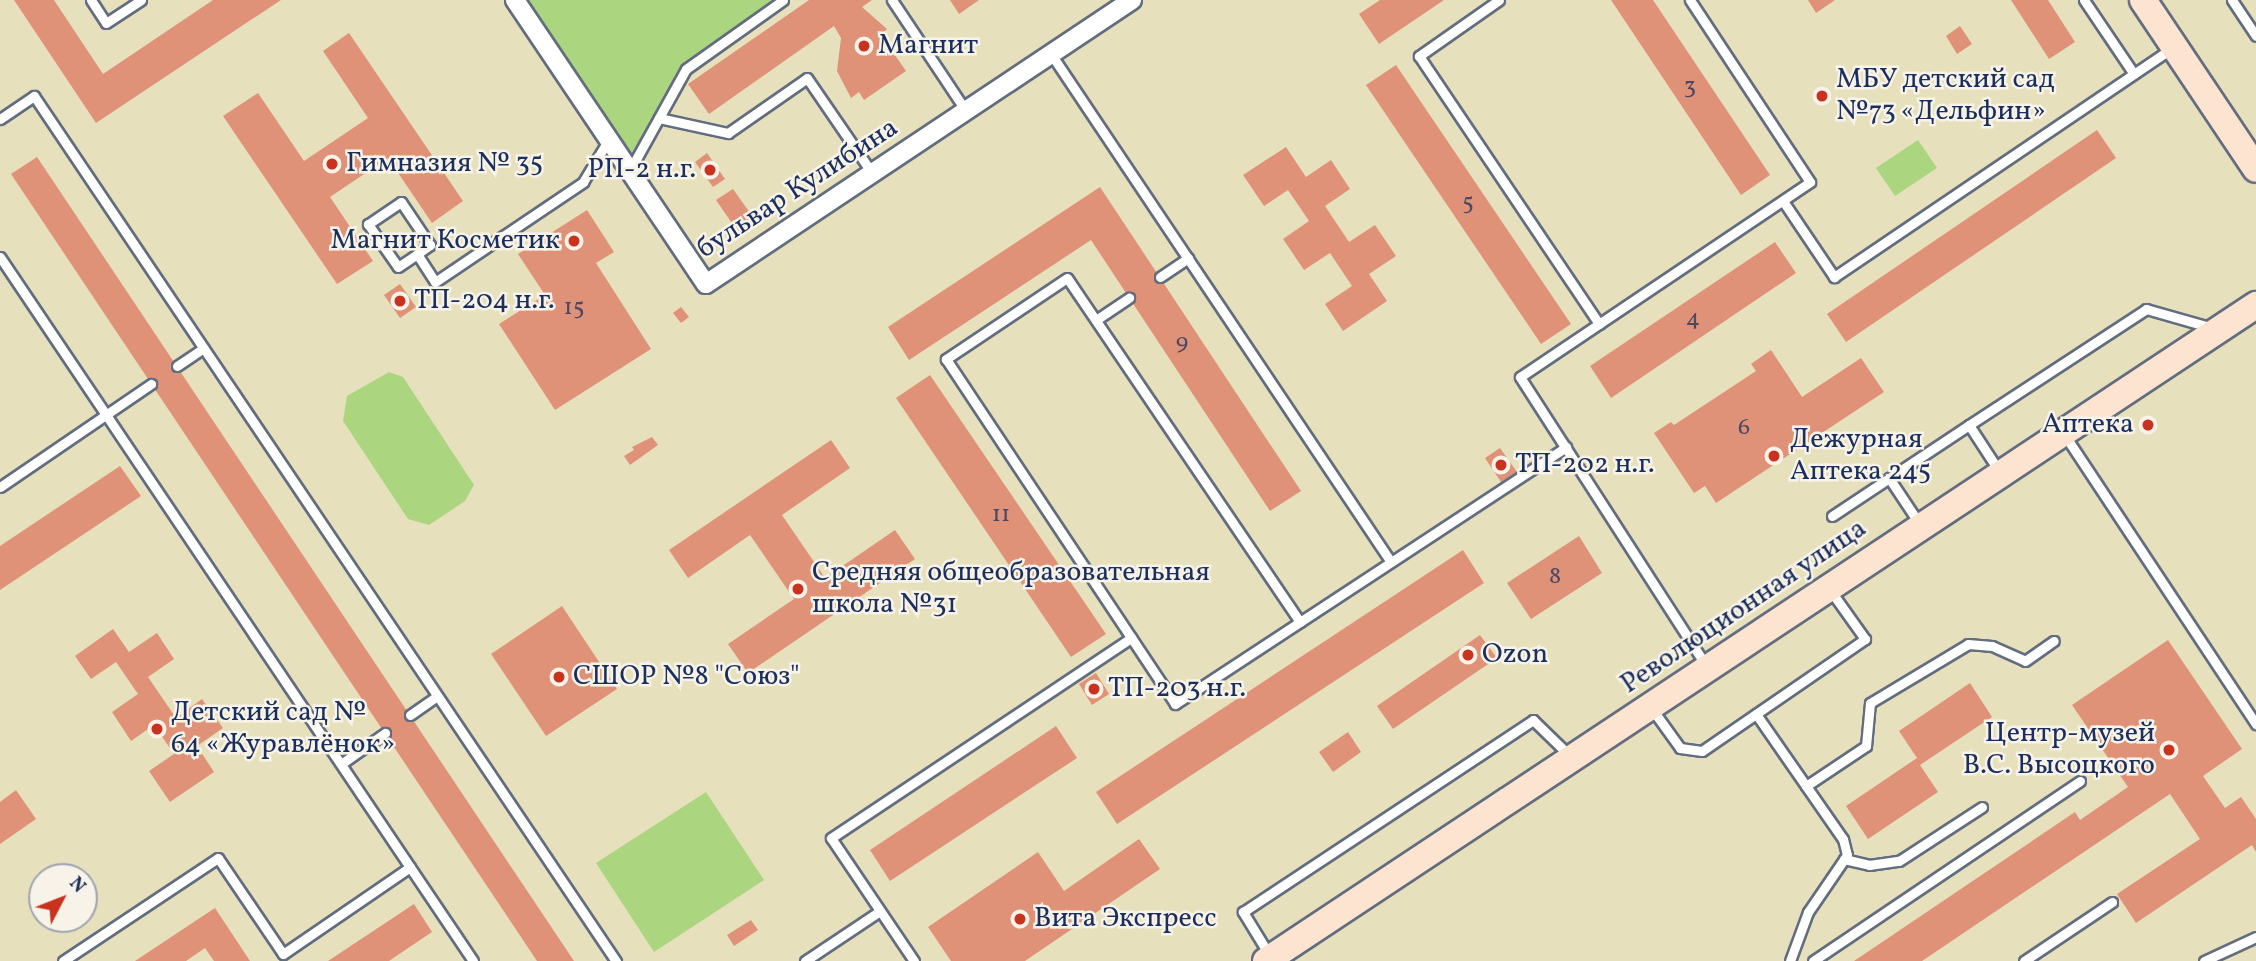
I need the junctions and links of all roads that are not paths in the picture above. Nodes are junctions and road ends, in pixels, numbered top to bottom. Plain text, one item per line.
1 (91, 0) edge
2 (141, 0) edge
3 (515, 0) edge
4 (783, 0) edge
5 (892, 0) edge
6 (1132, 0) edge
7 (1499, 0) edge
8 (1690, 0) edge
9 (2084, 0) edge
10 (2143, 0) edge
11 (2232, 0) edge
12 (2256, 36) edge
13 (2174, 47) junction
14 (1051, 54) junction
15 (2134, 74) junction
16 (966, 111) junction
17 (659, 118) junction
18 (0, 119) edge
19 (609, 139) junction
20 (2256, 169) edge
21 (630, 170) junction
22 (873, 173) junction
23 (1783, 201) junction
24 (417, 254) junction
25 (0, 257) edge
26 (1188, 258) junction
27 (1160, 277) dead end
28 (1129, 298) dead end
29 (2256, 305) edge
30 (1096, 320) junction
31 (1599, 324) junction
32 (2218, 330) junction
33 (204, 348) junction
34 (177, 366) dead end
35 (151, 384) dead end
36 (107, 416) junction
37 (1969, 425) junction
38 (2063, 433) junction
39 (1566, 447) junction
40 (2001, 474) junction
41 (1888, 478) junction
42 (0, 487) edge
43 (1832, 516) dead end
44 (1921, 527) junction
45 (1391, 562) junction
46 (1829, 588) junction
47 (1300, 622) junction
48 (1131, 638) junction
49 (2054, 641) dead end
50 (1708, 668) junction
51 (438, 696) junction
52 (1650, 706) junction
53 (1756, 714) junction
54 (410, 715) dead end
55 (2256, 724) edge
56 (385, 733) dead end
57 (1573, 758) junction
58 (341, 764) junction
59 (2080, 781) dead end
60 (1806, 786) junction
61 (1982, 807) dead end
62 (1844, 859) junction
63 (410, 867) junction
64 (2112, 902) dead end
65 (880, 911) junction
66 (2256, 937) edge
67 (1269, 959) edge
68 (63, 961) edge
69 (473, 961) edge
70 (616, 961) edge
71 (805, 961) edge
72 (914, 961) edge
73 (1790, 961) edge
74 (1812, 961) edge
75 (2024, 961) edge
76 (2204, 961) edge

1 - 2 lane
3 - 19 street, бульвар Кулибина
4 - 17 lane
5 - 16 lane
6 - 14 street, бульвар Кулибина
7 - 31 lane
8 - 23 lane
9 - 15 lane
10 - 13 main road
11 - 12 lane
13 - 15 lane
13 - 20 main road
14 - 16 street, бульвар Кулибина
14 - 26 lane
15 - 23 lane
16 - 22 street, бульвар Кулибина
17 - 21 lane
17 - 22 lane
18 - 33 lane
19 - 21 street, бульвар Кулибина
19 - 24 lane
21 - 22 street, бульвар Кулибина
23 - 31 lane
24 - 24 lane
25 - 36 lane
26 - 27 lane
26 - 45 lane
28 - 30 lane
29 - 32 main road, Революционная улица
30 - 47 lane
30 - 48 lane
31 - 39 lane
32 - 37 lane
32 - 38 main road, Революционная улица
33 - 34 lane
33 - 51 lane
35 - 36 lane
36 - 42 lane
36 - 58 lane
37 - 40 lane
37 - 41 lane
38 - 40 main road, Революционная улица
38 - 55 lane
39 - 45 lane
39 - 50 lane
40 - 44 main road, Революционная улица
41 - 43 lane
41 - 44 lane
44 - 46 main road, Революционная улица
45 - 47 lane
46 - 50 main road, Революционная улица
46 - 53 lane
47 - 48 lane
48 - 65 lane
49 - 60 lane
50 - 52 main road, Революционная улица
51 - 54 lane
51 - 70 lane
52 - 53 lane
52 - 57 main road, Революционная улица
53 - 60 lane
56 - 58 lane
57 - 67 main road, Революционная улица
57 - 67 lane
58 - 63 lane
59 - 74 lane
60 - 62 lane
61 - 62 lane
62 - 73 lane
63 - 68 lane
63 - 69 lane
64 - 75 lane
65 - 71 lane
65 - 72 lane
66 - 76 lane

